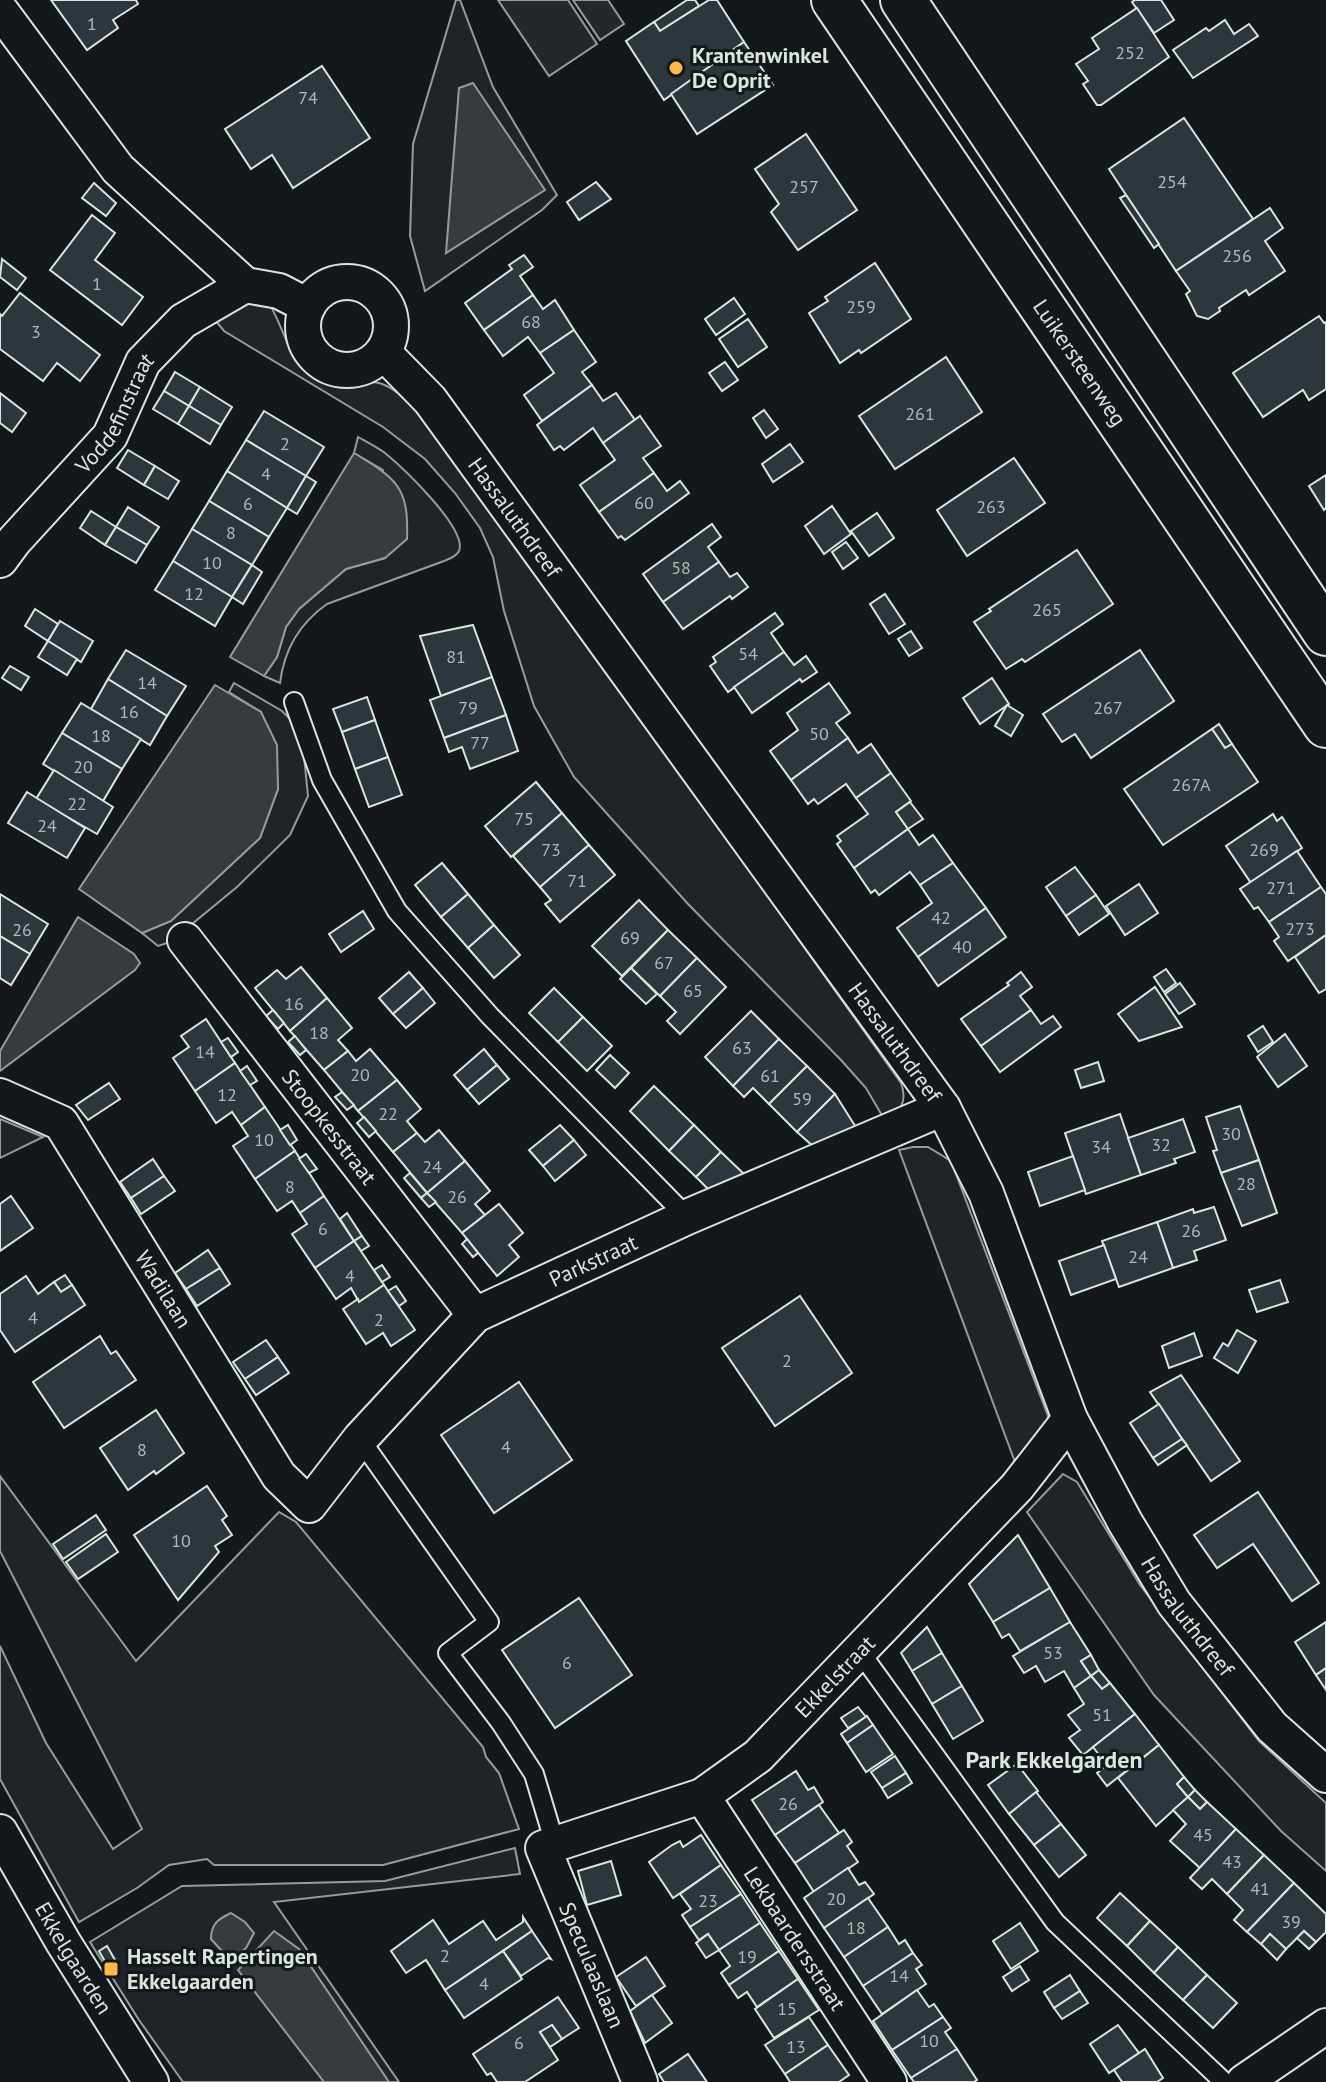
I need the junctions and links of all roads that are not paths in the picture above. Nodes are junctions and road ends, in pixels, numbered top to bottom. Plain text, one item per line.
1 (834, 0) edge
2 (903, 0) edge
3 (0, 10) edge
4 (245, 285) junction
5 (308, 306) junction
6 (383, 352) junction
7 (0, 560) edge
8 (1326, 633) edge
9 (294, 702) dead end
10 (1326, 725) edge
11 (185, 940) dead end
12 (0, 1096) edge
13 (943, 1108) junction
14 (687, 1217) junction
15 (475, 1315) junction
16 (1070, 1419) junction
17 (360, 1439) junction
18 (309, 1505) joint
19 (860, 1652) junction
20 (1326, 1775) edge
21 (702, 1796) junction
22 (0, 1832) edge
23 (549, 1846) junction
24 (1326, 2026) edge
25 (151, 2082) edge
26 (640, 2082) edge
27 (889, 2082) edge
28 (1224, 2082) edge
29 (1244, 2082) edge

1 - 10 main road, Luikersteenweg
2 - 8 main road
3 - 4 street
4 - 5 street
4 - 7 street, Voddefinstraat
5 - 6 street
5 - 6 street
6 - 13 street, Hassaluthdreef
9 - 14 lane
11 - 15 street, Stoopkesstraat
12 - 18 street, Wadilaan
13 - 14 street, Parkstraat
13 - 16 street, Hassaluthdreef
14 - 15 street, Parkstraat
15 - 17 street, Parkstraat
16 - 19 street, Ekkelstraat
16 - 20 street, Hassaluthdreef
17 - 18 street, Parkstraat
17 - 23 lane
19 - 21 street, Ekkelstraat
19 - 28 lane
21 - 23 street, Ekkelstraat
21 - 27 street, Lekbaardersstraat
22 - 25 street, Ekkelgaarden
23 - 26 street, Speculaaslaan
24 - 29 street

